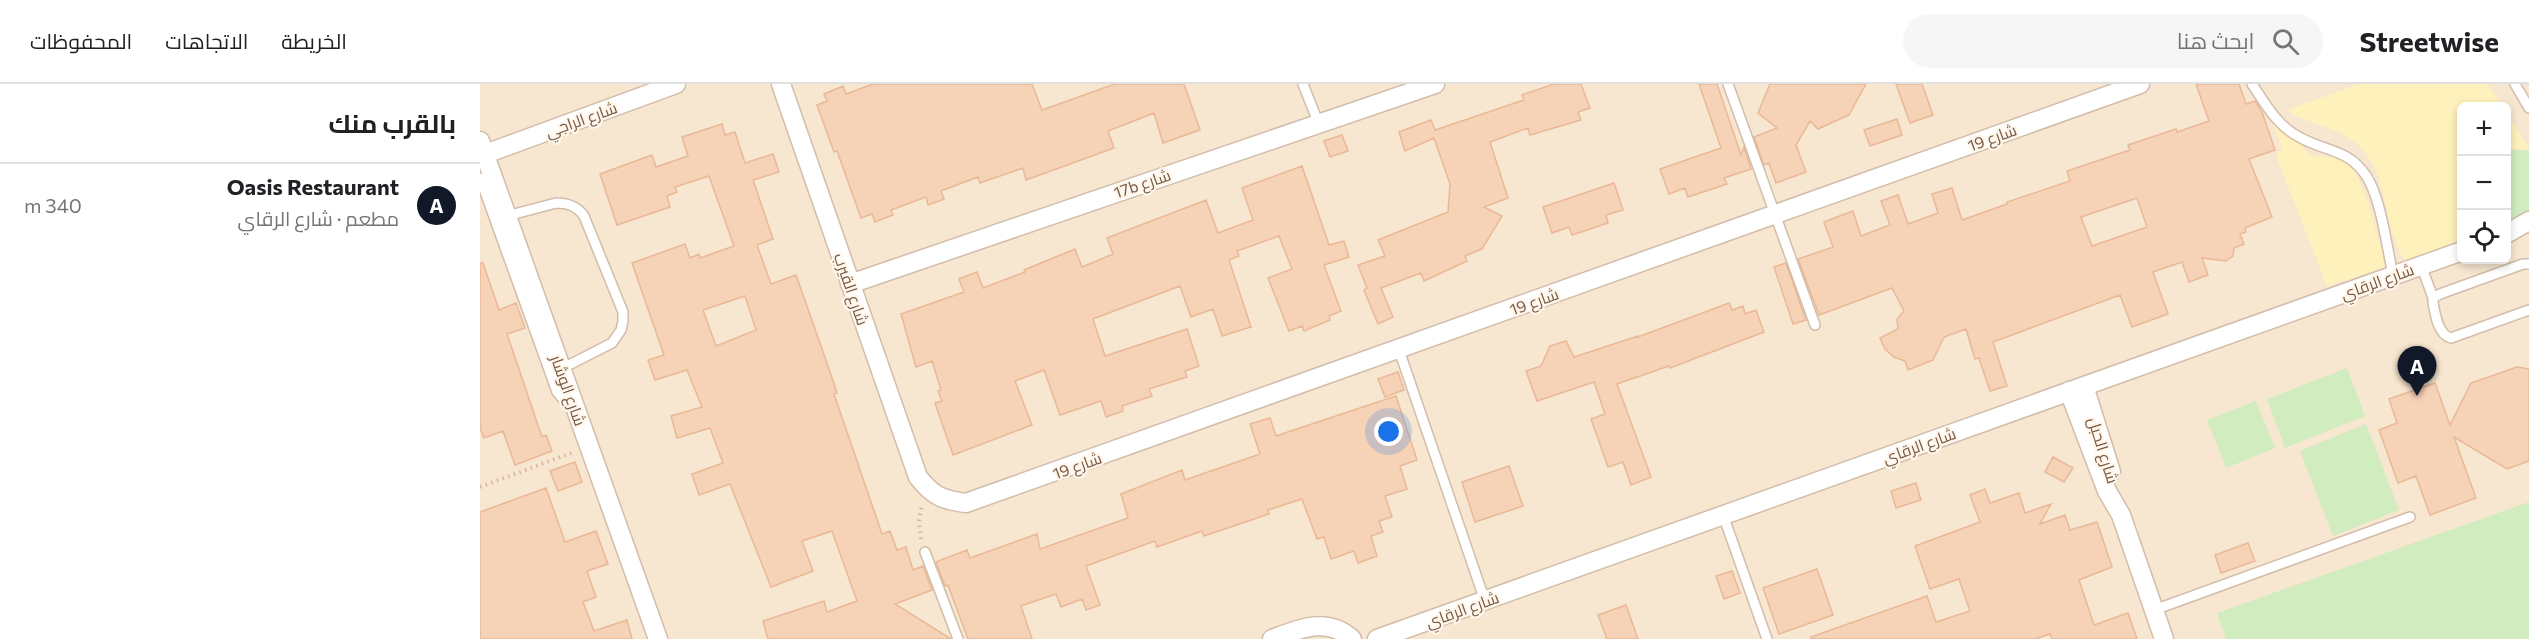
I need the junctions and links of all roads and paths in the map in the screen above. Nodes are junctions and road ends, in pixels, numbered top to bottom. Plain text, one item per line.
1 (676, 84) edge
2 (781, 84) edge
3 (1303, 84) edge
4 (1434, 84) edge
5 (1728, 84) edge
6 (2140, 84) edge
7 (2252, 84) edge
8 (2515, 84) edge
9 (2529, 108) edge
10 (1318, 122) junction
11 (482, 148) edge
12 (480, 178) edge
13 (1775, 213) junction
14 (507, 216) junction
15 (2529, 221) edge
16 (2511, 232) edge
17 (2511, 235) edge
18 (2529, 235) edge
19 (2457, 252) edge
20 (2529, 264) edge
21 (2421, 265) junction
22 (2393, 275) junction
23 (850, 284) junction
24 (2433, 298) junction
25 (2529, 310) edge
26 (1815, 325) dead end
27 (1399, 350) junction
28 (561, 369) junction
29 (2077, 388) junction
30 (577, 411) junction
31 (578, 451) dead end
32 (480, 487) edge
33 (929, 491) junction
34 (1723, 515) junction
35 (2410, 517) dead end
36 (926, 552) joint
37 (1485, 601) junction
38 (2154, 610) junction
39 (658, 639) edge
40 (958, 639) edge
41 (1272, 639) edge
42 (1352, 639) edge
43 (1377, 639) edge
44 (1767, 639) edge
45 (2164, 639) edge

1 - 11 street, شارع الراجي
2 - 23 street, شارع القيرب
3 - 10 lane
4 - 10 street, 17b شارع
5 - 13 lane
6 - 13 street, شارع 19
7 - 22 lane
8 - 9 lane
10 - 23 street, 17b شارع
11 - 14 street, شارع الوشار
12 - 30 lane
13 - 26 lane
13 - 27 street, شارع 19
14 - 28 street, شارع الوشار
14 - 28 lane
15 - 16 street
17 - 18 street
19 - 21 street, شارع الرقاي
20 - 24 lane
21 - 22 street, شارع الرقاي
21 - 24 lane
22 - 29 street, شارع الرقاي
23 - 33 street, شارع القيرب
24 - 25 lane
27 - 33 street, شارع 19
27 - 37 lane
28 - 30 street, شارع الوشار
29 - 34 street, شارع الرقاي
29 - 38 street, شارع الحبل
30 - 39 street, شارع الوشار
31 - 32 path
33 - 36 path
34 - 37 street, شارع الرقاي
34 - 44 lane
35 - 38 lane
36 - 40 lane
37 - 43 street, شارع الرقاي
38 - 45 street, شارع الحبل
41 - 42 street

